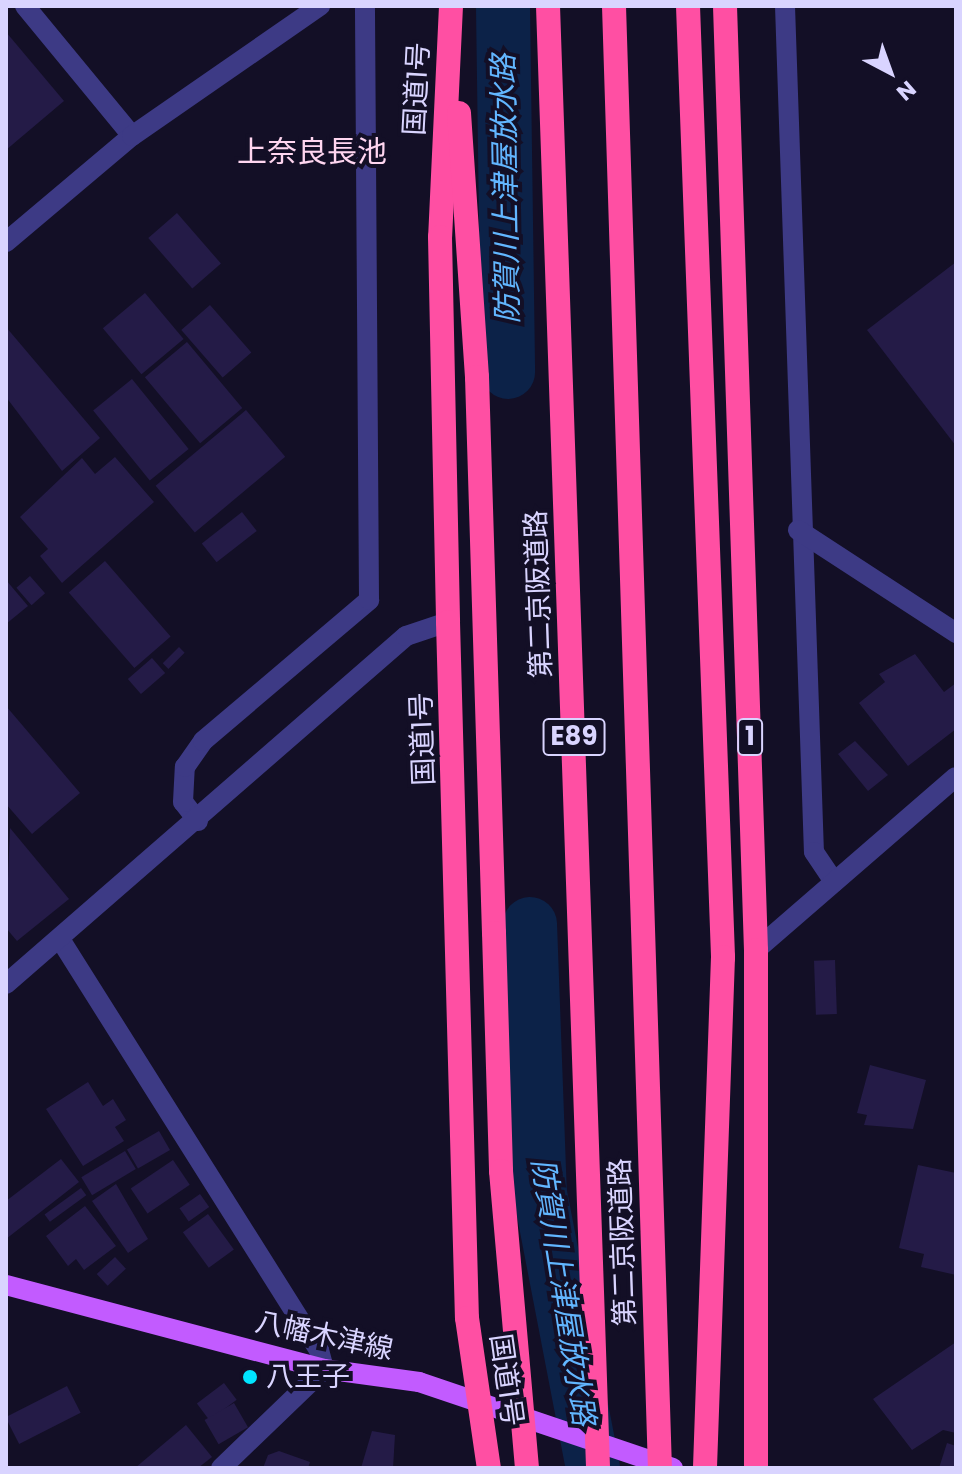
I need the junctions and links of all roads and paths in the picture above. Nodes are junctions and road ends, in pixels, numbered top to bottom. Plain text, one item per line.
1 (25, 6) edge
2 (320, 6) edge
3 (365, 6) edge
4 (451, 6) edge
5 (548, 6) edge
6 (614, 6) edge
7 (688, 6) edge
8 (725, 6) edge
9 (785, 6) edge
10 (132, 136) junction
11 (6, 242) edge
12 (798, 530) junction
13 (448, 622) junction
14 (956, 633) edge
15 (956, 777) edge
16 (198, 821) junction
17 (834, 882) junction
18 (60, 939) junction
19 (756, 950) junction
20 (6, 984) edge
21 (6, 1285) edge
22 (324, 1369) junction
23 (478, 1401) junction
24 (221, 1468) edge
25 (489, 1468) edge
26 (527, 1468) edge
27 (598, 1468) edge
28 (660, 1468) edge
29 (673, 1468) edge
30 (705, 1468) edge
31 (756, 1468) edge

1 - 10 street
2 - 10 street
3 - 16 street
4 - 13 highway, 国道1号
4 - 26 highway, bridge
5 - 27 highway, 第二京阪道路 / E89, bridge
6 - 28 highway, 第二京阪道路 / E89, bridge
7 - 30 highway
8 - 19 highway, 1
9 - 12 street
10 - 11 street
12 - 14 street
12 - 17 street
13 - 16 street
13 - 23 highway, 国道1号
15 - 17 street
16 - 18 street
17 - 19 street
18 - 20 street
18 - 22 street
19 - 31 highway, 1
21 - 22 main road, 八幡木津線
22 - 23 main road, 八幡木津線
22 - 24 street
23 - 25 highway, 国道1号
23 - 29 main road, 八幡木津線, bridge

